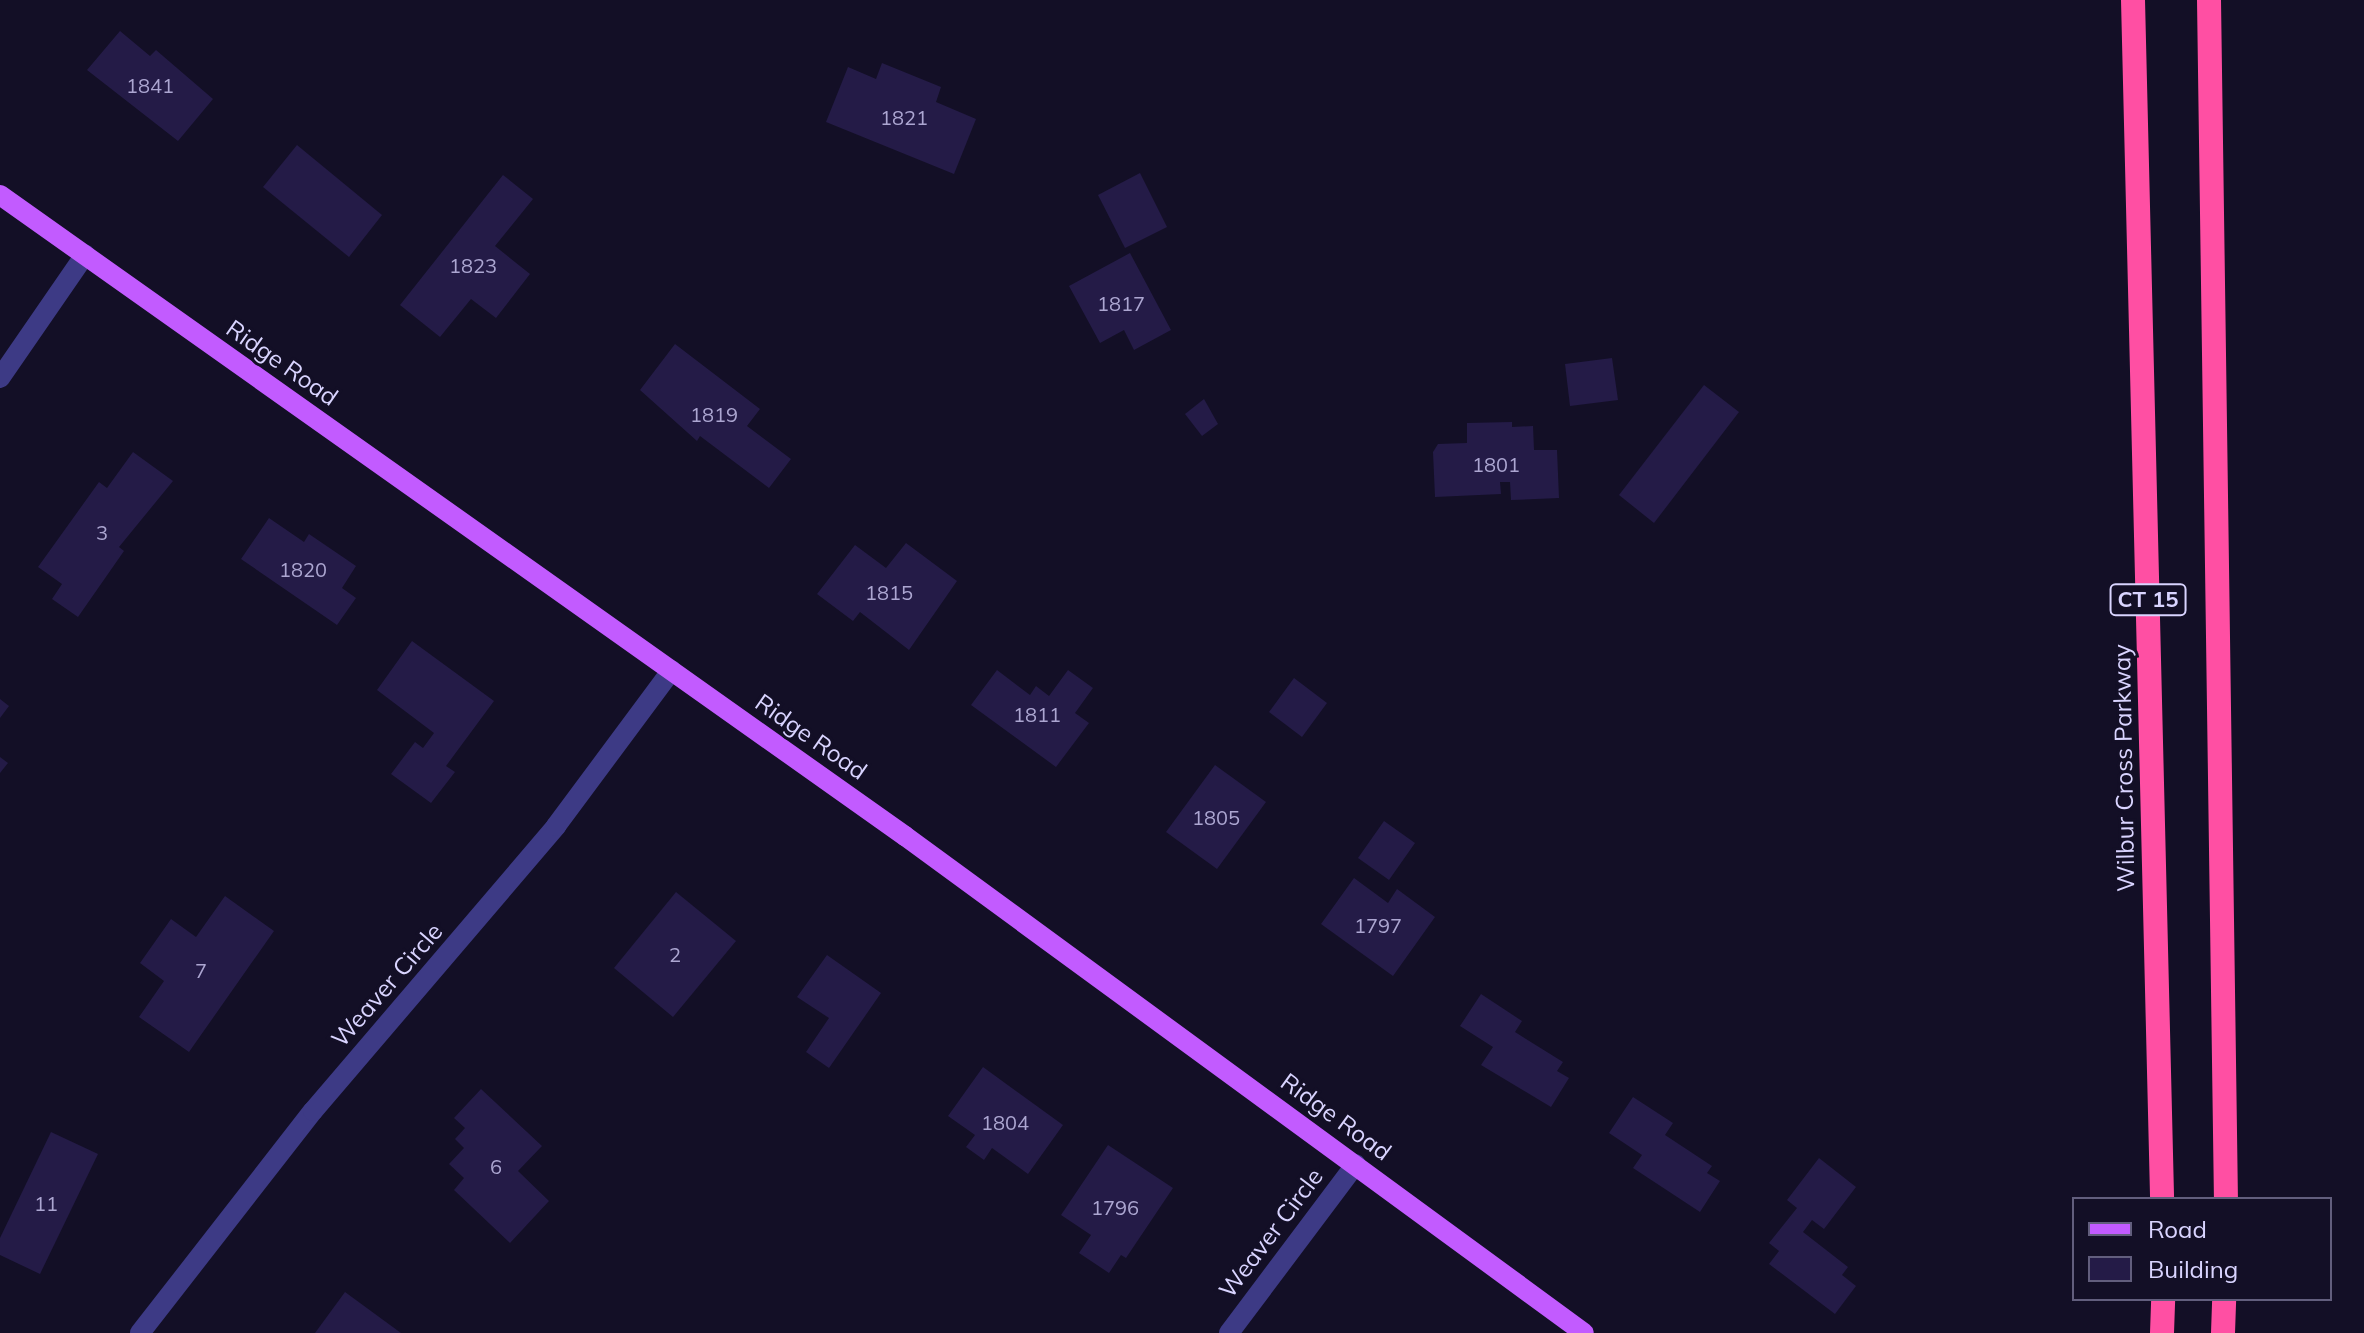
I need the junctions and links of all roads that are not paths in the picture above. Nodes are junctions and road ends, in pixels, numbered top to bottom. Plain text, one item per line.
1 (2133, 0) edge
2 (2209, 0) edge
3 (0, 195) edge
4 (85, 255) junction
5 (0, 378) edge
6 (672, 670) junction
7 (1356, 1164) junction
8 (2162, 1197) edge
9 (2226, 1197) edge
10 (2163, 1301) edge
11 (2224, 1301) edge
12 (140, 1333) edge
13 (1229, 1333) edge
14 (1584, 1333) edge
15 (2162, 1333) edge
16 (2223, 1333) edge

1 - 8 highway, Wilbur Cross Parkway / CT 15
2 - 9 highway, CT 15
3 - 4 main road, Ridge Road
4 - 5 street
4 - 6 main road, Ridge Road
6 - 7 main road, Ridge Road
6 - 12 street, Weaver Circle
7 - 13 street, Weaver Circle
7 - 14 main road, Ridge Road
10 - 15 highway
11 - 16 highway

